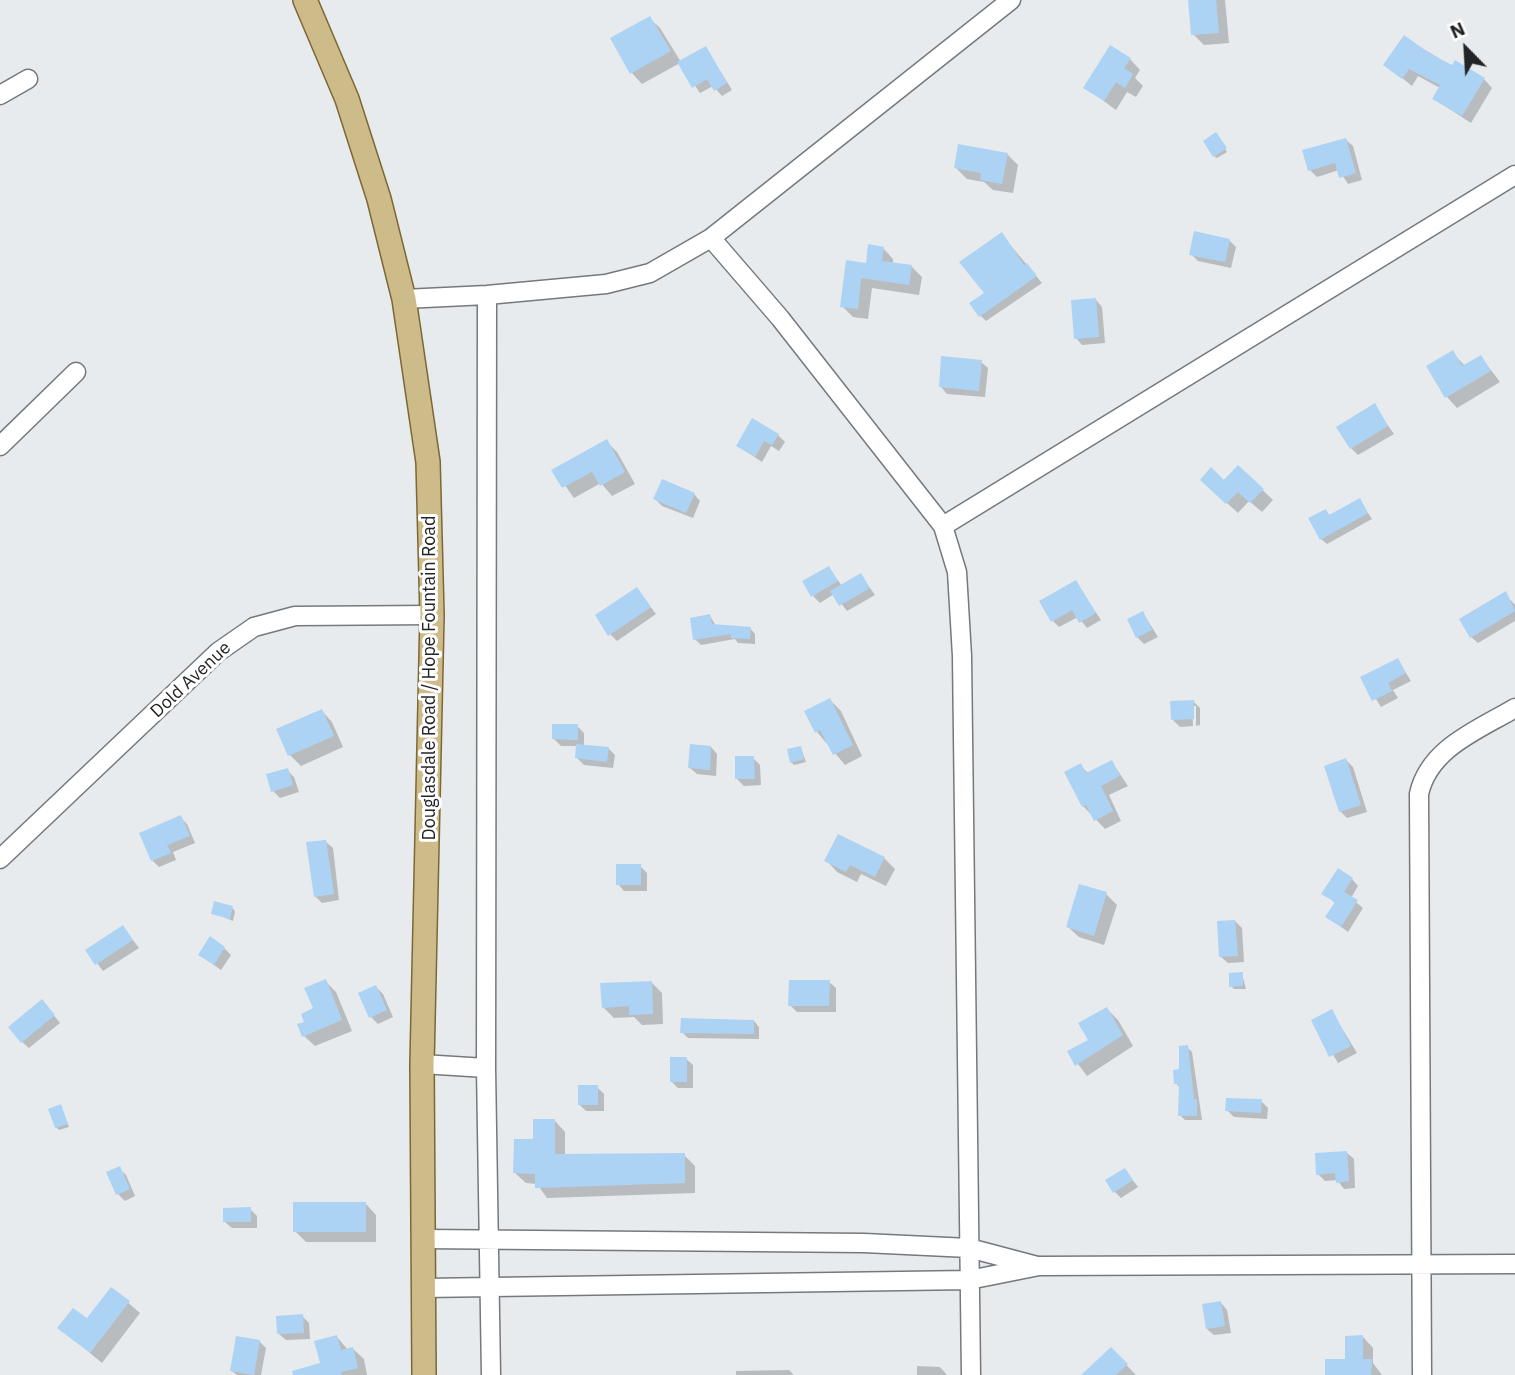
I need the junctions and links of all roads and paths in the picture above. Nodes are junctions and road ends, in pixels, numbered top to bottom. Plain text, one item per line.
1 (305, 0) edge
2 (1011, 0) edge
3 (28, 79) dead end
4 (0, 95) edge
5 (1515, 175) edge
6 (711, 238) junction
7 (487, 295) junction
8 (404, 299) junction
9 (76, 372) dead end
10 (0, 446) edge
11 (943, 526) junction
12 (432, 615) junction
13 (1515, 708) edge
14 (0, 859) edge
15 (422, 1064) junction
16 (486, 1068) junction
17 (424, 1239) junction
18 (489, 1241) junction
19 (969, 1248) junction
20 (1515, 1264) edge
21 (1421, 1265) junction
22 (1039, 1266) junction
23 (969, 1280) junction
24 (488, 1287) junction
25 (424, 1288) junction
26 (424, 1375) edge
27 (491, 1375) edge
28 (971, 1375) edge
29 (1422, 1375) edge

1 - 8 main road, Douglasdale Road / Hope Fountain Road
2 - 6 street
3 - 4 street
5 - 11 street
6 - 7 street
6 - 11 street
7 - 8 street
7 - 16 street
8 - 12 main road, Douglasdale Road / Hope Fountain Road
9 - 10 street
11 - 19 street
12 - 14 street, Dold Avenue
12 - 15 main road, Douglasdale Road / Hope Fountain Road
13 - 21 street
15 - 16 street
15 - 17 main road, Douglasdale Road / Hope Fountain Road
16 - 18 street
17 - 18 street
17 - 25 main road, Douglasdale Road / Hope Fountain Road
18 - 19 street
18 - 24 street
19 - 22 street
19 - 23 street
20 - 21 street
21 - 22 street
21 - 29 street
22 - 23 street
23 - 24 street
23 - 28 street
24 - 25 street
24 - 27 street
25 - 26 main road, Douglasdale Road / Hope Fountain Road

